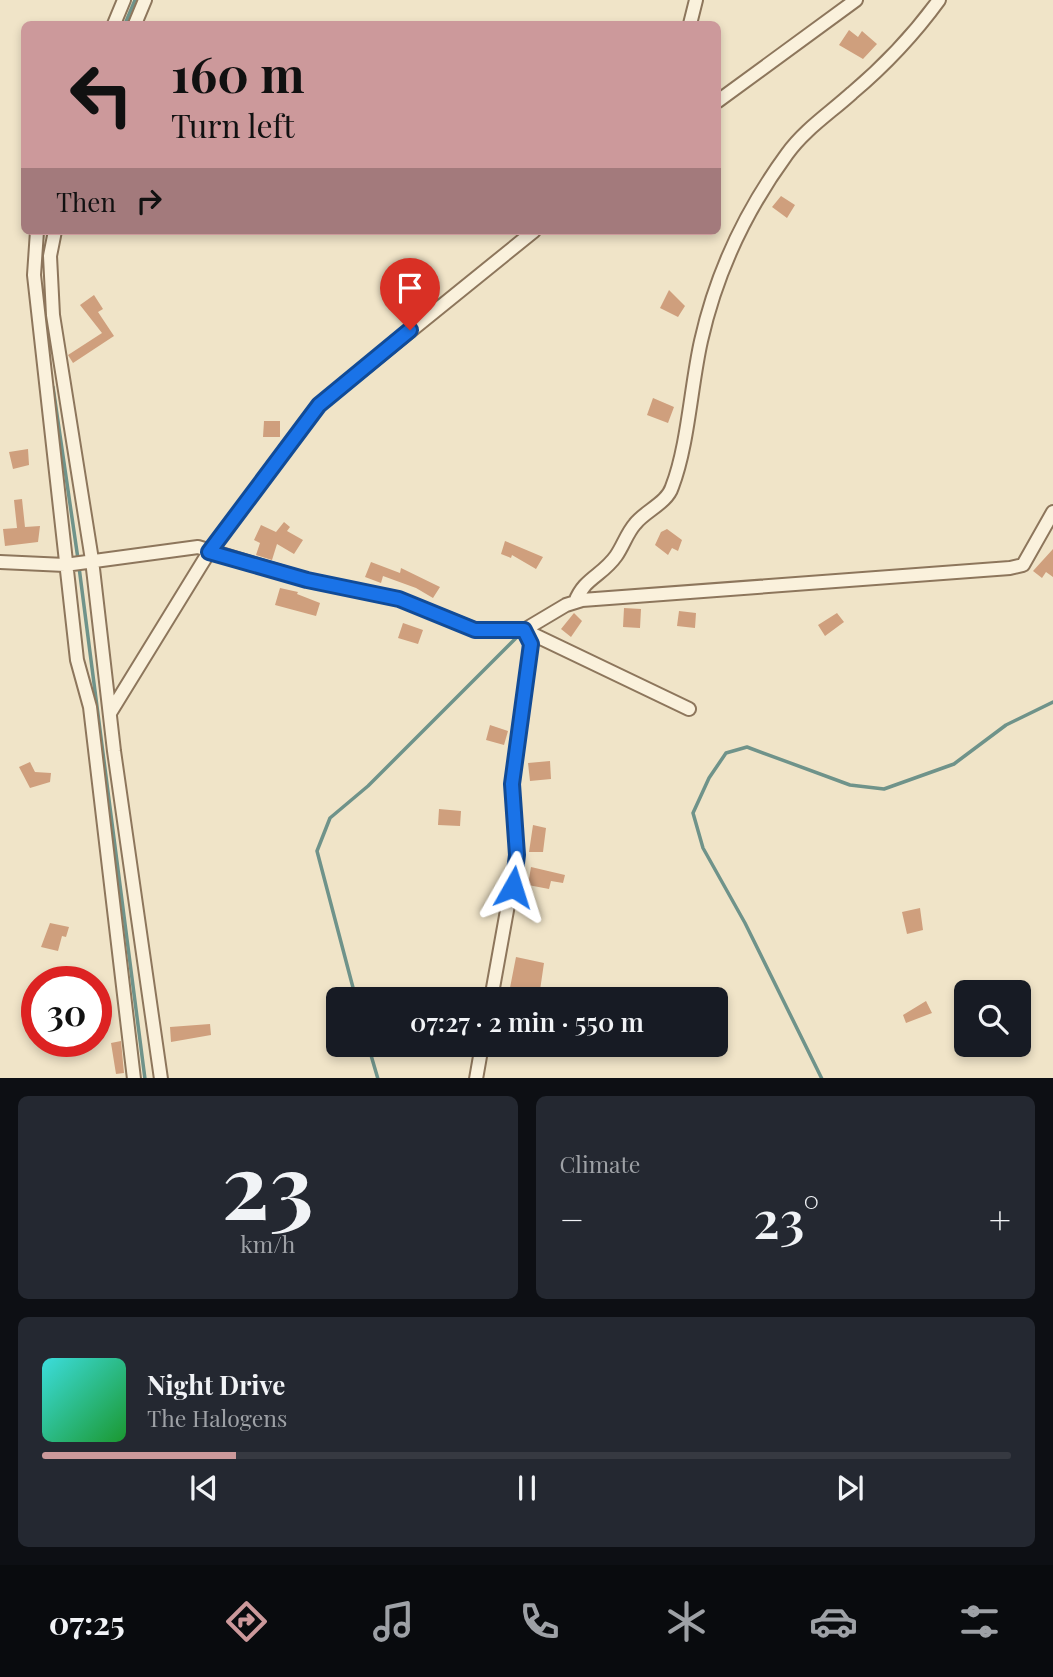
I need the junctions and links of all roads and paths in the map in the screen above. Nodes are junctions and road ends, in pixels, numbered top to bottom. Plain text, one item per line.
1 (124, 0) edge
2 (145, 0) edge
3 (696, 0) edge
4 (856, 0) edge
5 (939, 0) edge
6 (115, 21) edge
7 (136, 21) edge
8 (691, 21) edge
9 (721, 99) edge
10 (37, 235) edge
11 (54, 235) edge
12 (529, 235) edge
13 (1053, 512) edge
14 (209, 552) junction
15 (89, 560) junction
16 (0, 562) edge
17 (65, 565) junction
18 (575, 602) junction
19 (524, 630) junction
20 (689, 709) dead end
21 (110, 713) junction
22 (493, 987) edge
23 (480, 1057) edge
24 (134, 1078) edge
25 (161, 1078) edge
26 (477, 1078) edge

1 - 6 street
2 - 7 street
3 - 8 street
4 - 9 street
5 - 18 street
10 - 17 street
11 - 15 street
12 - 14 street
13 - 18 street
14 - 15 street
14 - 19 street
14 - 21 street
15 - 17 street
15 - 21 street
16 - 17 street
17 - 24 street
18 - 19 street
19 - 20 street
19 - 22 street
21 - 25 street
23 - 26 street

